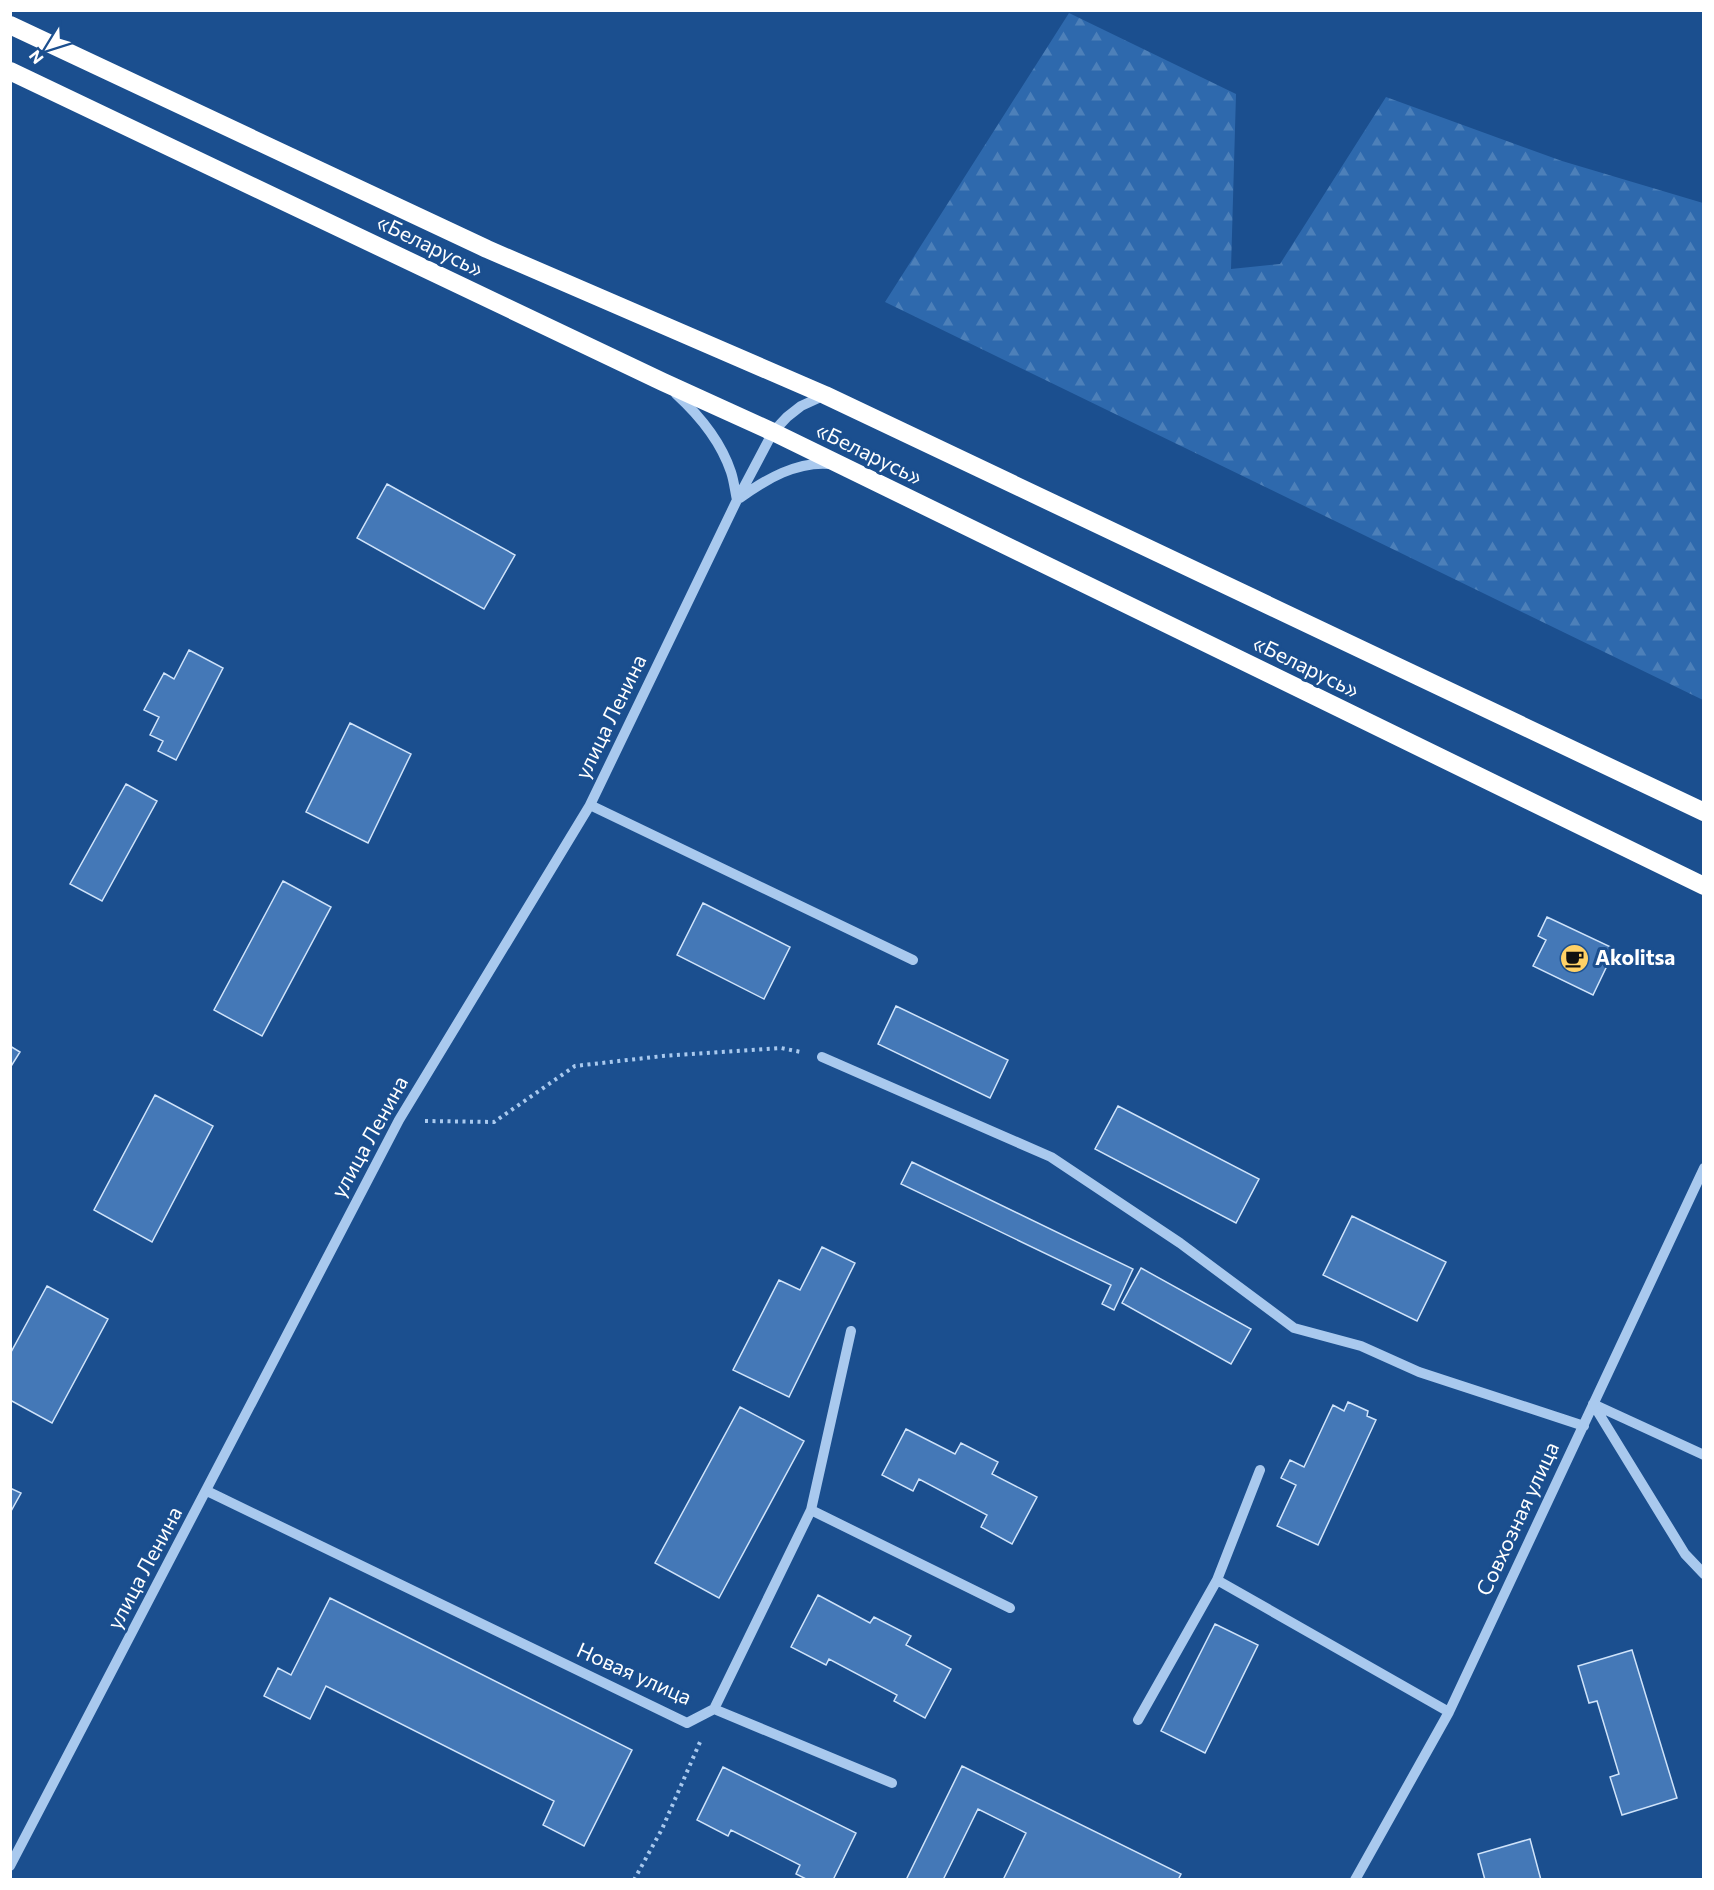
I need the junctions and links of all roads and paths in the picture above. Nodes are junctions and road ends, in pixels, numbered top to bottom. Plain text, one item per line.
1 (10, 25) edge
2 (10, 71) edge
3 (663, 382) junction
4 (825, 395) junction
5 (773, 432) junction
6 (840, 465) junction
7 (737, 500) junction
8 (590, 804) junction
9 (1704, 812) edge
10 (1704, 886) edge
11 (913, 960) dead end
12 (822, 1057) joint
13 (399, 1120) junction
14 (1704, 1168) edge
15 (850, 1331) dead end
16 (1593, 1404) junction
17 (1584, 1426) junction
18 (1704, 1455) edge
19 (1260, 1470) dead end
20 (207, 1491) junction
21 (811, 1510) junction
22 (1704, 1574) edge
23 (1216, 1580) junction
24 (1010, 1608) dead end
25 (714, 1709) junction
26 (1449, 1712) junction
27 (1138, 1720) dead end
28 (892, 1783) dead end
29 (10, 1866) edge
30 (634, 1880) edge
31 (1355, 1880) edge

1 - 4 highway, «Беларусь»
2 - 3 highway, «Беларусь»
3 - 5 highway, «Беларусь»
3 - 7 street
4 - 5 street, улица Ленина
4 - 9 highway, «Беларусь»
5 - 6 highway, «Беларусь»
5 - 7 street, улица Ленина
6 - 7 street
6 - 10 highway, «Беларусь»
7 - 8 street, улица Ленина
8 - 11 street
8 - 13 street, улица Ленина
12 - 13 path
12 - 17 street
13 - 20 street, улица Ленина
14 - 16 street, Совхозная улица
15 - 21 street, Новая улица
16 - 17 street, Совхозная улица
16 - 18 street
16 - 22 street
17 - 26 street, Совхозная улица
19 - 23 street
20 - 25 street, Новая улица
20 - 29 street, улица Ленина
21 - 24 street
21 - 25 street, Новая улица
23 - 26 street
23 - 27 street
25 - 28 street
25 - 30 path
26 - 31 street, Совхозная улица

